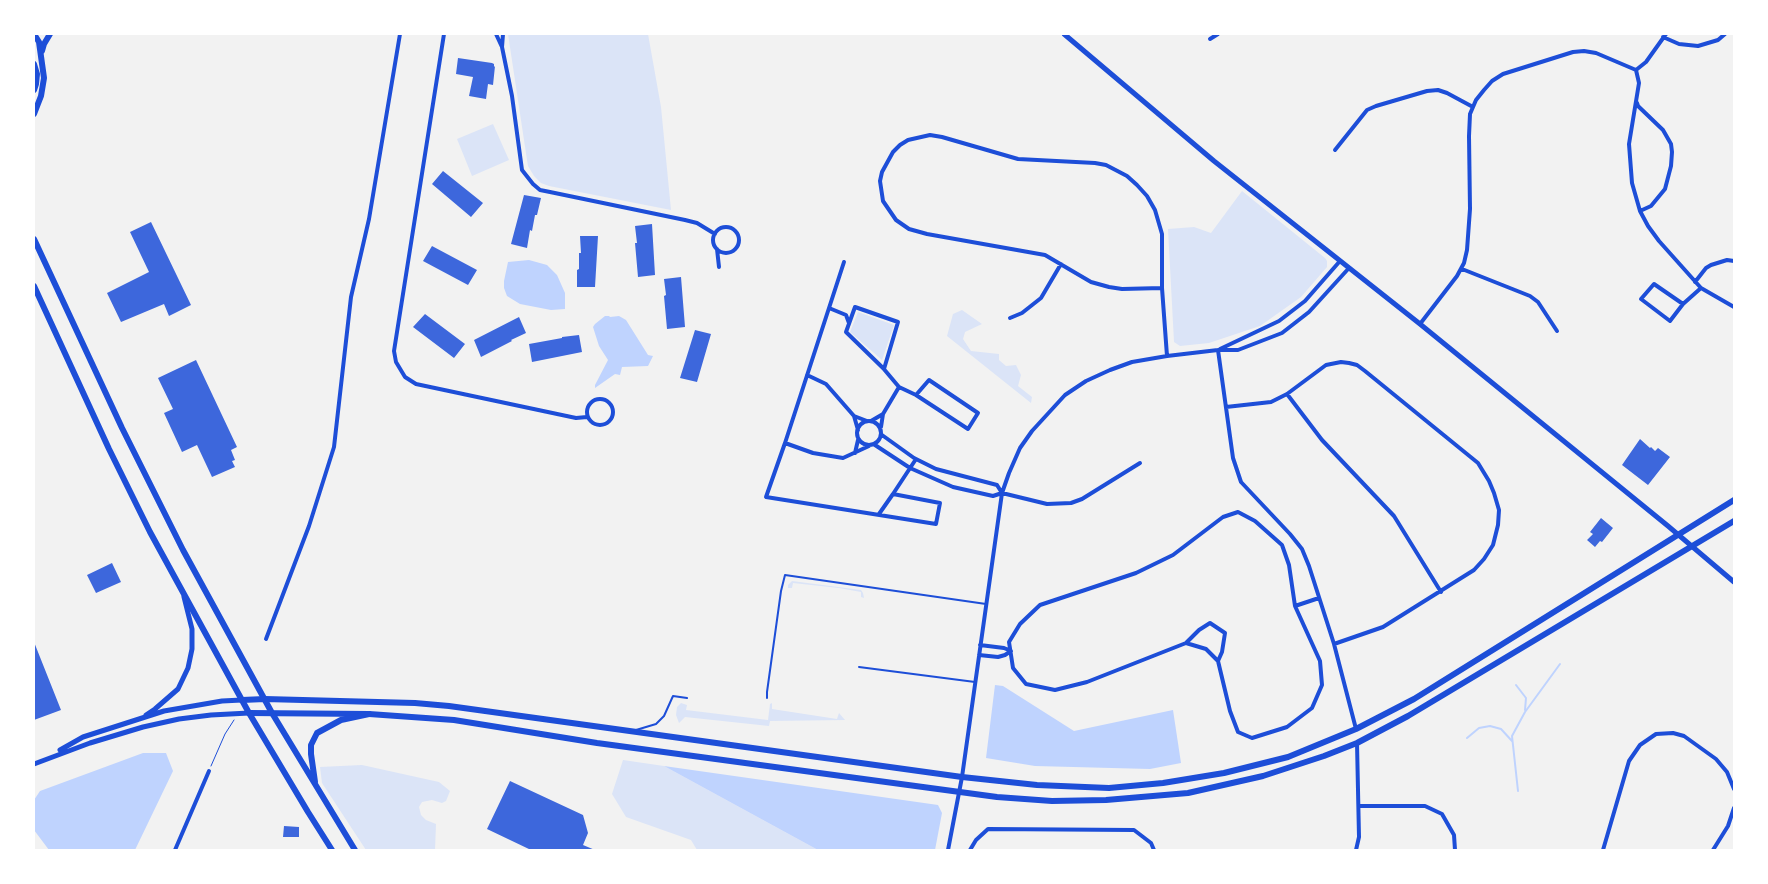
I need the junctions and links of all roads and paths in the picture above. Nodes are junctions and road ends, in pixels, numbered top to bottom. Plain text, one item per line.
1 (34, 34) edge
2 (50, 34) edge
3 (400, 34) edge
4 (444, 34) edge
5 (496, 34) edge
6 (504, 34) edge
7 (1064, 34) edge
8 (1218, 34) edge
9 (1725, 34) edge
10 (1664, 36) edge
11 (1210, 39) dead end
12 (502, 47) junction
13 (42, 55) junction
14 (34, 64) edge
15 (1636, 70) junction
16 (34, 90) edge
17 (1636, 100) junction
18 (1473, 107) junction
19 (34, 114) edge
20 (1335, 150) dead end
21 (1640, 211) junction
22 (715, 234) junction
23 (34, 239) edge
24 (717, 249) junction
25 (1734, 261) edge
26 (844, 262) dead end
27 (1340, 262) junction
28 (1061, 264) junction
29 (719, 267) dead end
30 (1349, 268) junction
31 (1462, 269) junction
32 (1695, 282) junction
33 (34, 286) edge
34 (1162, 288) junction
35 (1701, 288) junction
36 (1683, 304) junction
37 (1734, 307) edge
38 (829, 308) junction
39 (1010, 318) dead end
40 (848, 323) junction
41 (1420, 324) junction
42 (1557, 331) dead end
43 (1218, 350) junction
44 (1167, 356) junction
45 (883, 368) junction
46 (807, 375) junction
47 (900, 387) junction
48 (1287, 394) junction
49 (916, 395) junction
50 (1226, 407) junction
51 (883, 414) junction
52 (854, 416) junction
53 (587, 417) junction
54 (869, 421) junction
55 (881, 428) junction
56 (858, 430) junction
57 (882, 435) junction
58 (858, 440) junction
59 (784, 443) junction
60 (875, 445) junction
61 (869, 446) junction
62 (855, 453) junction
63 (916, 459) junction
64 (1140, 463) dead end
65 (910, 468) junction
66 (1002, 493) junction
67 (893, 494) junction
68 (1734, 500) edge
69 (879, 514) junction
70 (1734, 521) edge
71 (1678, 535) junction
72 (1692, 547) junction
73 (1734, 582) edge
74 (182, 590) junction
75 (1441, 592) junction
76 (1319, 598) junction
77 (986, 604) junction
78 (1295, 606) junction
79 (266, 639) dead end
80 (1186, 643) junction
81 (1334, 644) junction
82 (980, 645) junction
83 (1011, 651) junction
84 (979, 655) junction
85 (1218, 661) junction
86 (859, 666) dead end
87 (975, 682) junction
88 (686, 698) dead end
89 (767, 698) dead end
90 (265, 699) junction
91 (242, 700) junction
92 (249, 713) junction
93 (272, 713) junction
94 (369, 714) junction
95 (237, 717) dead end
96 (138, 719) junction
97 (1356, 729) junction
98 (629, 732) junction
99 (1357, 743) junction
100 (47, 758) junction
101 (34, 764) edge
102 (209, 771) joint
103 (962, 777) junction
104 (316, 788) junction
105 (1734, 789) edge
106 (959, 793) junction
107 (1360, 806) junction
108 (1734, 808) edge
109 (175, 850) edge
110 (332, 850) edge
111 (355, 850) edge
112 (948, 850) edge
113 (970, 850) edge
114 (1154, 850) edge
115 (1356, 850) edge
116 (1455, 850) edge
117 (1603, 850) edge
118 (1712, 850) edge

1 - 13 main road
2 - 13 main road
3 - 79 street
4 - 53 street
5 - 12 street
6 - 12 street
7 - 27 street
8 - 11 street
9 - 10 street
10 - 15 street
12 - 22 street
13 - 19 main road
14 - 16 main road
15 - 17 street
15 - 18 street
17 - 21 street
17 - 21 street
18 - 20 street
18 - 31 street
21 - 32 street
22 - 24 street
22 - 24 street
23 - 90 main road
24 - 29 street
25 - 32 street
26 - 38 street
27 - 30 street
27 - 43 street
28 - 34 street
28 - 34 street
28 - 39 street
30 - 41 street
30 - 43 street
31 - 41 street
31 - 42 street
32 - 35 street
33 - 74 main road
34 - 44 street
35 - 36 street
35 - 37 street
36 - 36 street
38 - 40 street
38 - 46 street
40 - 45 street
40 - 45 street
41 - 71 street
43 - 44 street
43 - 50 street
44 - 66 street
45 - 47 street
46 - 52 street
46 - 59 street
47 - 49 street
47 - 51 street
48 - 50 street
48 - 75 street
48 - 75 street
49 - 49 street
50 - 76 street
51 - 54 street
51 - 55 street
52 - 54 street
52 - 56 street
53 - 53 street
54 - 55 street
54 - 56 street
55 - 57 street
56 - 58 street
57 - 60 street
57 - 63 street
58 - 61 street
58 - 62 street
59 - 62 street
59 - 69 street
60 - 61 street
60 - 65 street
61 - 62 street
63 - 65 street
63 - 66 street
64 - 66 street
65 - 66 street
65 - 67 street
66 - 77 street
67 - 69 street
67 - 69 street
68 - 71 main road
70 - 72 main road
71 - 72 street
71 - 97 main road
72 - 73 street
72 - 99 main road
74 - 91 main road
74 - 96 street
75 - 81 street
76 - 78 street
76 - 81 street
77 - 82 street
77 - 89 lane
78 - 83 street
78 - 85 street
80 - 83 street
80 - 85 street
80 - 85 street
81 - 97 street
82 - 83 street
82 - 84 street
83 - 84 street
84 - 87 street
86 - 87 lane
87 - 103 street
88 - 98 lane
90 - 91 main road
90 - 93 main road
90 - 98 main road
91 - 92 main road
91 - 96 street
92 - 93 main road
92 - 100 street
92 - 110 main road
93 - 94 main road
93 - 104 main road
94 - 104 main road
94 - 106 main road
95 - 102 path
96 - 100 street
97 - 103 main road
98 - 103 main road
99 - 106 main road
99 - 107 street
100 - 101 street
102 - 109 street
103 - 106 street
104 - 111 main road
105 - 117 street
106 - 112 street
107 - 115 street
107 - 116 street
108 - 118 street
113 - 114 street

